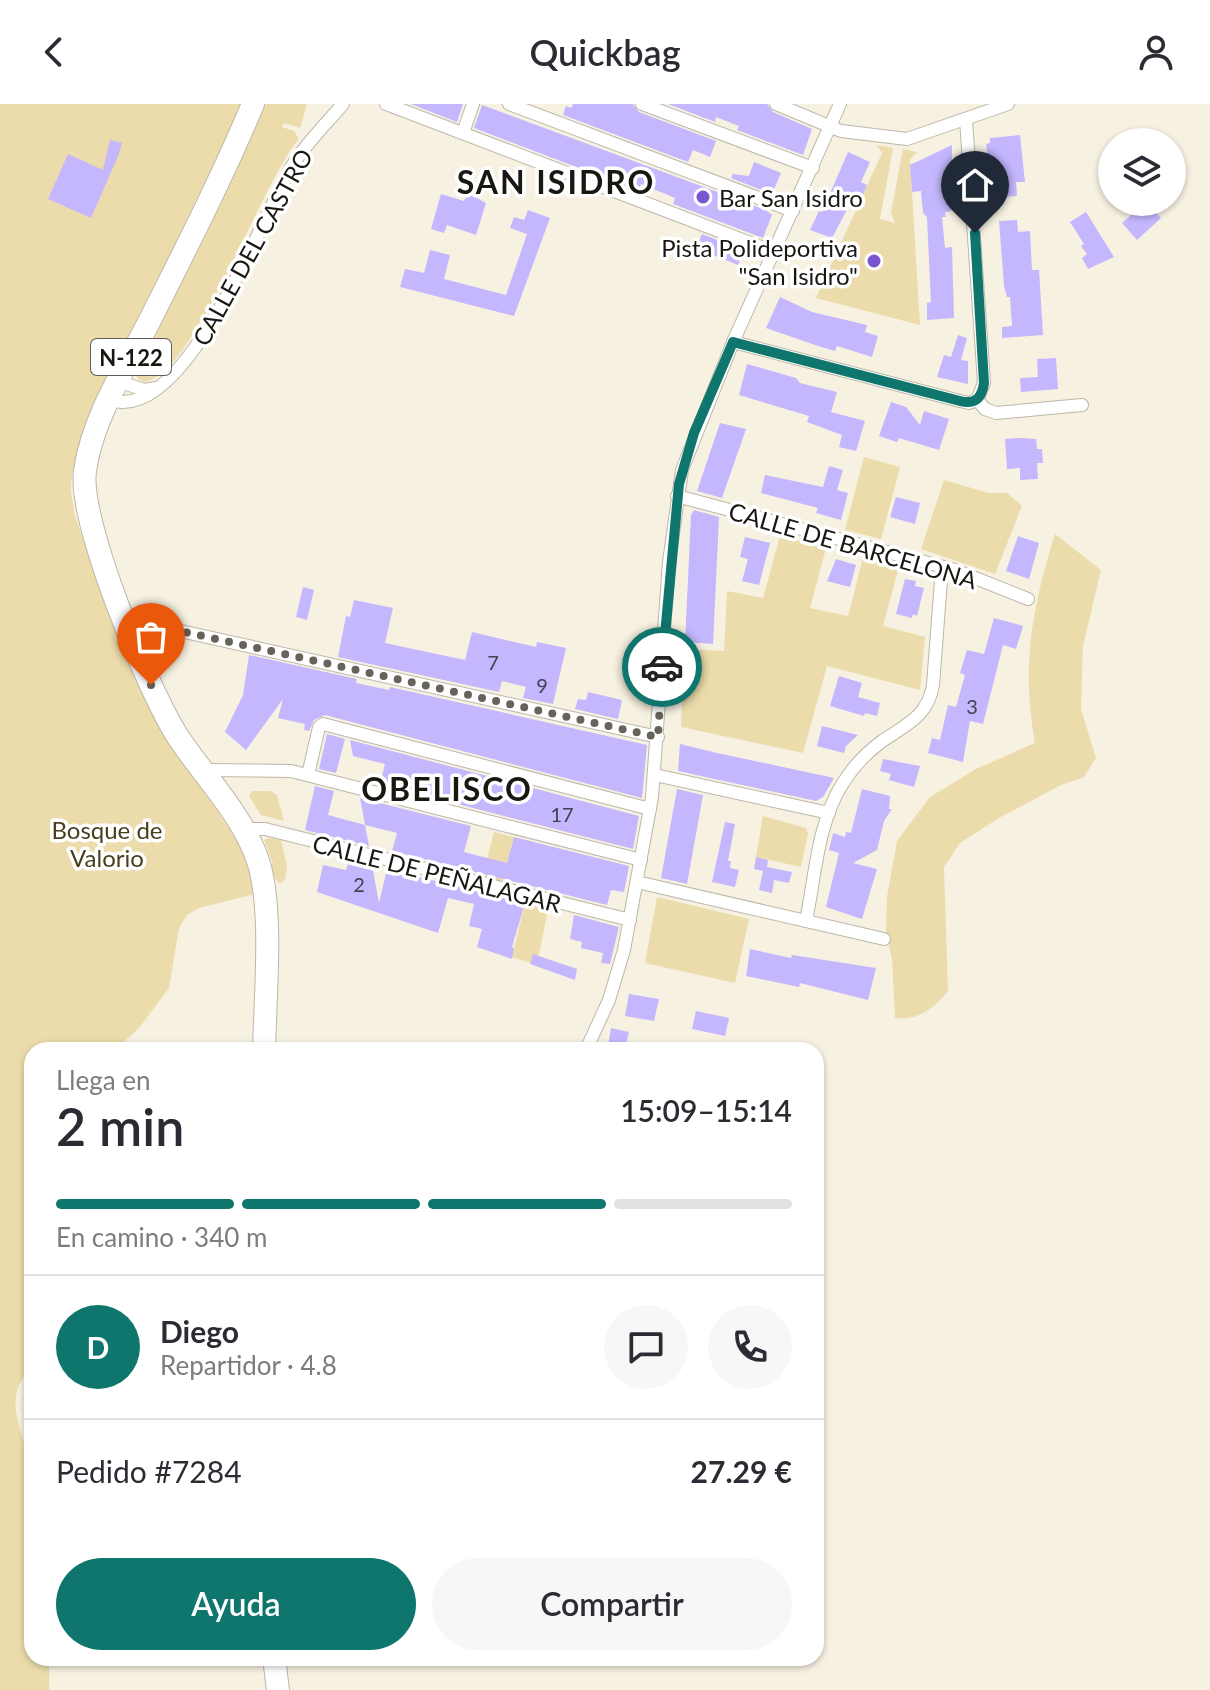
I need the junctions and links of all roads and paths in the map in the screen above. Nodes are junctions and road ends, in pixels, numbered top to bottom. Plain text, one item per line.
1 (253, 104) edge
2 (343, 104) edge
3 (386, 104) edge
4 (473, 104) edge
5 (509, 104) edge
6 (642, 104) edge
7 (776, 104) edge
8 (840, 104) edge
9 (1008, 104) edge
10 (966, 120) junction
11 (832, 126) junction
12 (463, 133) junction
13 (813, 168) junction
14 (793, 211) junction
15 (774, 252) junction
16 (733, 342) junction
17 (159, 386) junction
18 (114, 390) junction
19 (977, 400) junction
20 (1082, 405) dead end
21 (677, 496) junction
22 (942, 567) junction
23 (1028, 599) dead end
24 (126, 622) junction
25 (658, 737) junction
26 (202, 770) junction
27 (308, 775) junction
28 (655, 775) junction
29 (650, 809) junction
30 (829, 813) junction
31 (243, 829) junction
32 (641, 860) junction
33 (637, 882) junction
34 (630, 920) junction
35 (806, 921) junction
36 (884, 939) dead end
37 (264, 1042) edge
38 (590, 1042) edge
39 (275, 1666) edge
40 (278, 1690) edge

1 - 18 highway, N-122
2 - 17 street, CALLE DEL CASTRO
3 - 12 street
4 - 12 street
5 - 14 street
6 - 13 street
7 - 11 street
8 - 11 street
9 - 10 street
10 - 11 street
10 - 19 street
11 - 13 street
12 - 15 street
13 - 14 street
14 - 15 street
15 - 16 street
16 - 19 street
16 - 21 street
17 - 18 street
17 - 18 street, CALLE DEL CASTRO
18 - 24 highway, N-122
19 - 20 street
21 - 22 street, CALLE DE BARCELONA
21 - 25 street
22 - 23 street, CALLE DE BARCELONA
22 - 30 street
24 - 25 street
24 - 26 highway, N-122
25 - 28 street
26 - 27 street
26 - 31 highway, N-122
27 - 29 street
27 - 32 street
28 - 29 street
28 - 30 street
29 - 32 street
30 - 35 street
31 - 34 street, CALLE DE PEÑALAGAR
31 - 37 highway, N-122
32 - 33 street
33 - 34 street
33 - 35 street
34 - 38 street
35 - 36 street
39 - 40 highway

